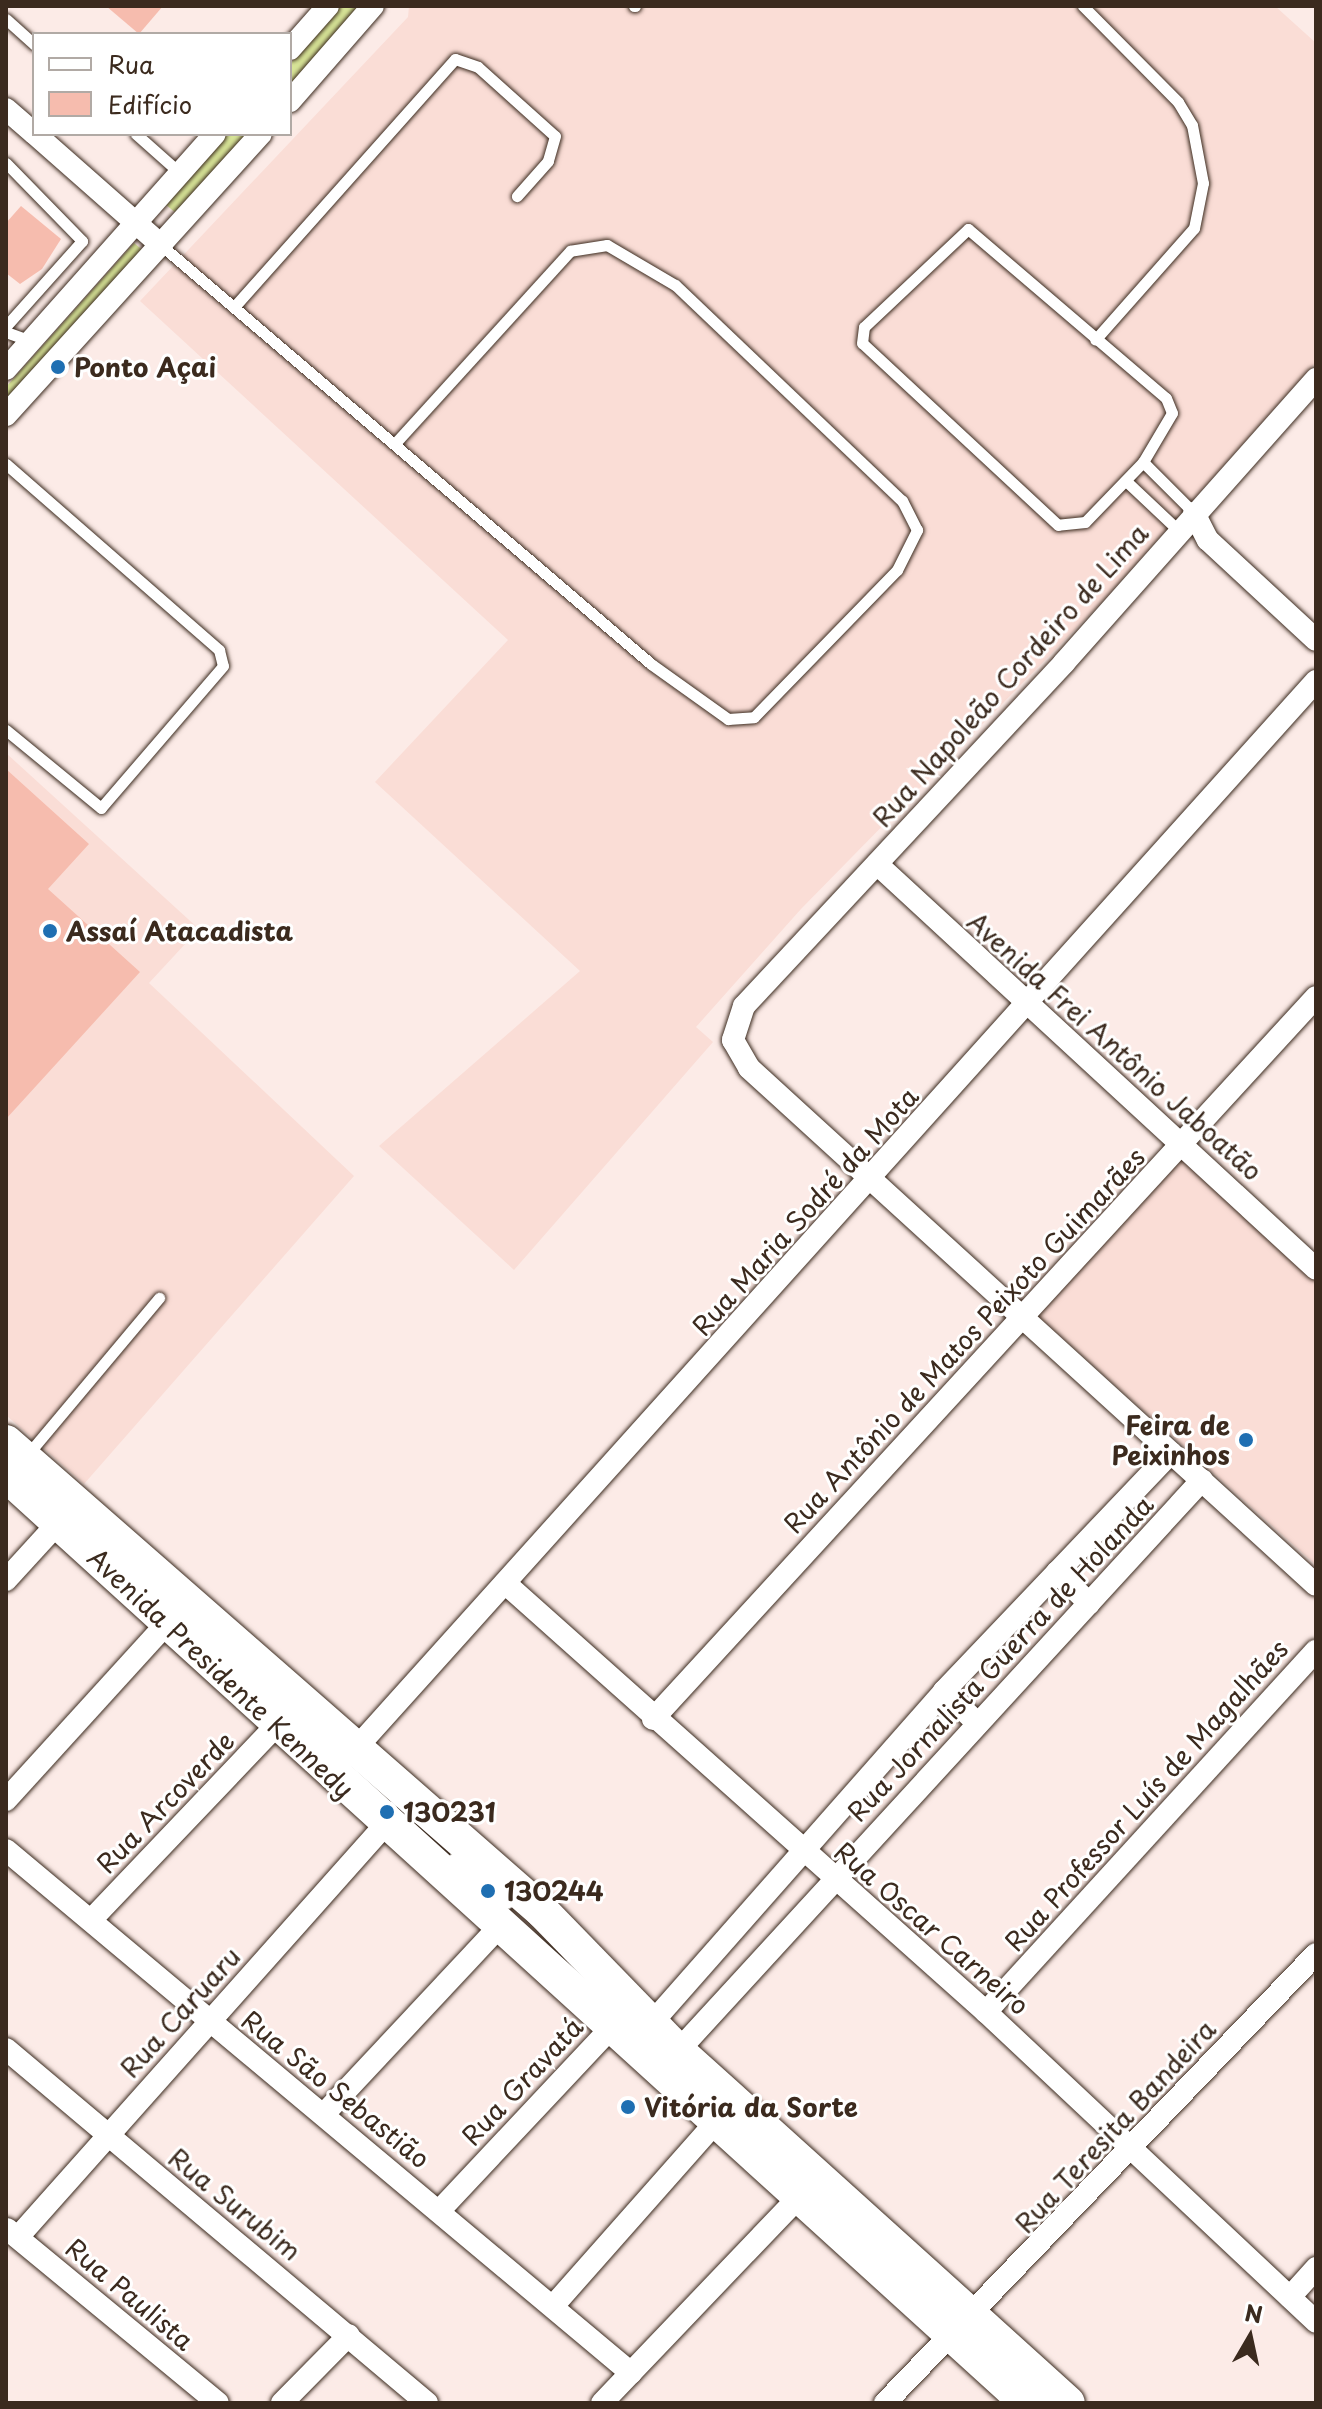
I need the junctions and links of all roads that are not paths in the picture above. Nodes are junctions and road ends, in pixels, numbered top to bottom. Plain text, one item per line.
1 (328, 6) edge
2 (373, 6) edge
3 (1083, 6) edge
4 (6, 19) edge
5 (32, 42) edge
6 (292, 47) edge
7 (292, 99) edge
8 (6, 109) edge
9 (32, 132) edge
10 (36, 136) edge
11 (138, 136) edge
12 (213, 136) edge
13 (259, 136) edge
14 (6, 163) edge
15 (180, 173) junction
16 (517, 196) dead end
17 (136, 223) junction
18 (162, 246) junction
19 (45, 284) junction
20 (234, 307) junction
21 (56, 313) junction
22 (6, 329) edge
23 (1095, 340) junction
24 (31, 341) junction
25 (6, 369) edge
26 (1316, 379) edge
27 (6, 415) edge
28 (395, 443) junction
29 (1143, 462) junction
30 (6, 464) edge
31 (1126, 481) junction
32 (1194, 513) junction
33 (1178, 530) junction
34 (1208, 540) junction
35 (1316, 640) edge
36 (1316, 681) edge
37 (6, 730) edge
38 (877, 864) junction
39 (1316, 997) edge
40 (1025, 1005) junction
41 (1183, 1142) junction
42 (872, 1183) junction
43 (1316, 1269) edge
44 (159, 1298) dead end
45 (1025, 1317) junction
46 (1171, 1453) junction
47 (12, 1459) edge
48 (1202, 1480) junction
49 (58, 1523) junction
50 (1057, 1572) junction
51 (6, 1580) edge
52 (505, 1583) junction
53 (1316, 1585) edge
54 (1089, 1603) junction
55 (167, 1623) junction
56 (1316, 1651) edge
57 (944, 1691) junction
58 (653, 1719) junction
59 (278, 1724) junction
60 (978, 1724) junction
61 (342, 1763) junction
62 (6, 1800) edge
63 (385, 1825) junction
64 (6, 1850) edge
65 (802, 1851) junction
66 (834, 1879) junction
67 (92, 1919) junction
68 (503, 1931) junction
69 (1316, 1954) edge
70 (986, 2012) junction
71 (209, 2023) junction
72 (650, 2025) junction
73 (612, 2027) junction
74 (6, 2049) edge
75 (678, 2051) junction
76 (324, 2114) junction
77 (717, 2121) junction
78 (107, 2136) junction
79 (1133, 2148) junction
80 (802, 2194) junction
81 (441, 2209) junction
82 (12, 2233) edge
83 (1316, 2268) edge
84 (1290, 2297) junction
85 (554, 2305) junction
86 (1316, 2322) edge
87 (965, 2327) junction
88 (349, 2335) junction
89 (631, 2373) junction
90 (218, 2403) edge
91 (282, 2403) edge
92 (427, 2403) edge
93 (602, 2403) edge
94 (885, 2403) edge
95 (1027, 2403) edge
96 (1068, 2403) edge

1 - 6 street
2 - 7 street
3 - 23 lane
4 - 5 lane
8 - 9 street
10 - 17 street
11 - 15 lane
12 - 15 street
13 - 18 street
14 - 19 lane
15 - 17 street
16 - 20 lane
17 - 18 street
17 - 21 street
18 - 20 lane
18 - 27 street
19 - 21 lane
19 - 22 lane
20 - 28 lane
21 - 24 street
22 - 24 lane
23 - 29 lane
23 - 31 lane
24 - 25 street
26 - 32 street, Rua Napoleão Cordeiro de Lima
28 - 28 lane
29 - 31 lane
29 - 32 lane
30 - 37 lane
31 - 33 lane
32 - 33 street, Rua Napoleão Cordeiro de Lima
32 - 34 street
33 - 34 street
33 - 38 street, Rua Napoleão Cordeiro de Lima
34 - 35 street
36 - 40 street, Rua Maria Sodré da Mota
38 - 40 street, Avenida Frei Antônio Jaboatão
38 - 42 street, Rua Napoleão Cordeiro de Lima
39 - 41 street, Rua Antônio de Matos Peixoto Guimarães
40 - 41 street, Avenida Frei Antônio Jaboatão
40 - 42 street, Rua Maria Sodré da Mota
41 - 43 street, Avenida Frei Antônio Jaboatão
41 - 45 street, Rua Antônio de Matos Peixoto Guimarães
42 - 45 street
42 - 52 street, Rua Maria Sodré da Mota
44 - 47 lane
45 - 46 street
45 - 58 street, Rua Antônio de Matos Peixoto Guimarães
46 - 48 street
46 - 50 street, Rua Jornalista Guerra de Holanda
47 - 49 main road, Avenida Presidente Kennedy
47 - 61 main road, Avenida Presidente Kennedy
48 - 53 street
48 - 54 street, Rua Jornalista Guerra de Holanda
49 - 51 street
49 - 55 main road, Avenida Presidente Kennedy
50 - 54 street
50 - 57 street, Rua Jornalista Guerra de Holanda
52 - 58 street, Rua Oscar Carneiro
52 - 61 street, Rua Maria Sodré da Mota
54 - 60 street, Rua Jornalista Guerra de Holanda
55 - 59 main road, Avenida Presidente Kennedy
55 - 62 street
56 - 70 street, Rua Professor Luís de Magalhães
57 - 60 street
57 - 65 street, Rua Jornalista Guerra de Holanda
58 - 65 street, Rua Oscar Carneiro
59 - 61 main road, Avenida Presidente Kennedy
59 - 67 street, Rua Arcoverde
60 - 66 street, Rua Jornalista Guerra de Holanda
61 - 63 main road, Avenida Presidente Kennedy
61 - 72 main road, Avenida Presidente Kennedy
63 - 68 main road, Avenida Presidente Kennedy
63 - 71 street, Rua Caruaru
64 - 67 street, Rua São Sebastião
65 - 66 street, Rua Oscar Carneiro
65 - 72 street, Rua Jornalista Guerra de Holanda
66 - 70 street, Rua Oscar Carneiro
66 - 75 street, Rua Jornalista Guerra de Holanda
67 - 71 street, Rua São Sebastião
68 - 73 main road, Avenida Presidente Kennedy
68 - 76 street
69 - 79 street, Rua Teresita Bandeira
70 - 79 street, Rua Oscar Carneiro
71 - 76 street, Rua São Sebastião
71 - 78 street, Rua Caruaru
72 - 75 main road, Avenida Presidente Kennedy
73 - 77 main road, Avenida Presidente Kennedy
73 - 81 street, Rua Gravatá
74 - 78 street, Rua Surubim
75 - 87 main road, Avenida Presidente Kennedy
76 - 81 street, Rua São Sebastião
77 - 80 main road, Avenida Presidente Kennedy
77 - 85 street
78 - 82 street, Rua Caruaru
78 - 88 street, Rua Surubim
79 - 84 street, Rua Oscar Carneiro
79 - 87 street, Rua Teresita Bandeira
80 - 87 main road, Avenida Presidente Kennedy
80 - 89 street
81 - 85 street, Rua São Sebastião
82 - 90 street, Rua Paulista
83 - 84 street
84 - 86 street, Rua Oscar Carneiro
85 - 89 street, Rua São Sebastião
87 - 94 street, Rua Teresita Bandeira
87 - 95 main road, Avenida Presidente Kennedy
87 - 96 main road, Avenida Presidente Kennedy
88 - 91 street
88 - 92 street, Rua Surubim
89 - 93 street

